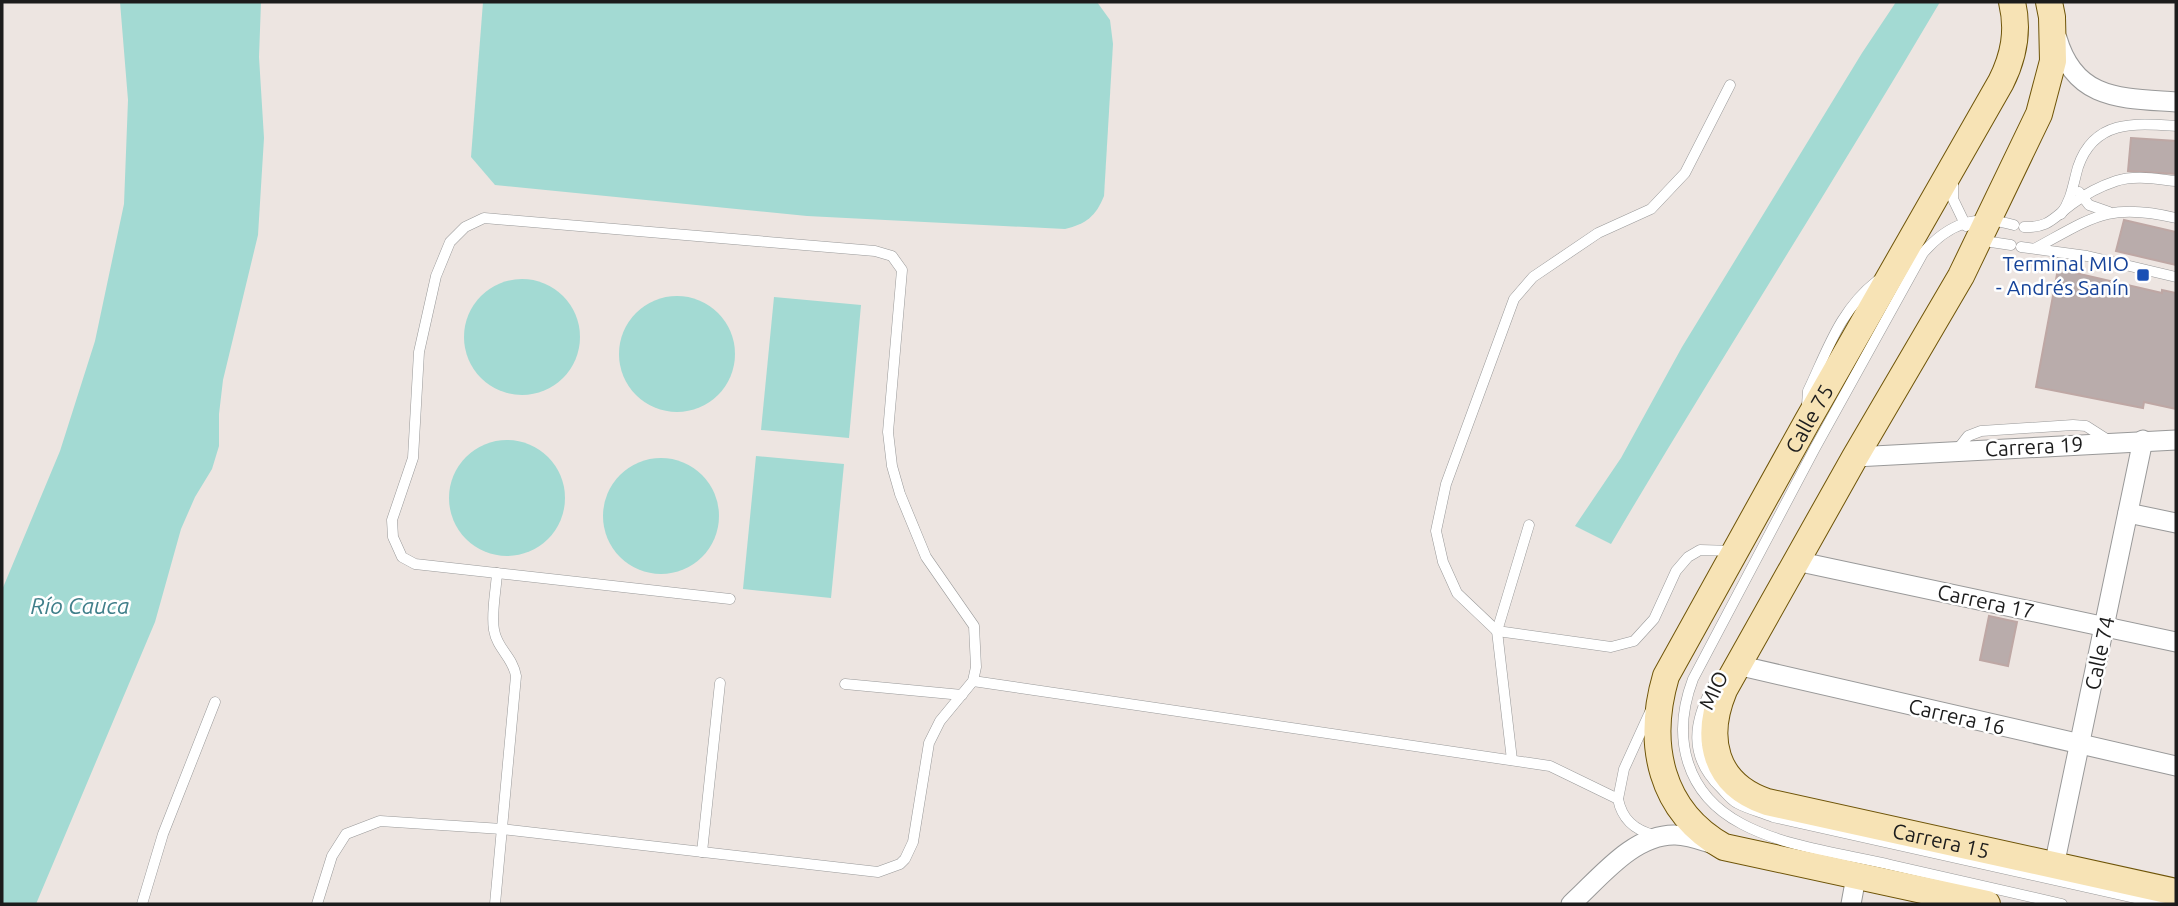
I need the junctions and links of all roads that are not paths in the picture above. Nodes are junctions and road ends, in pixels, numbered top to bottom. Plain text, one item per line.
1 (2012, 2) edge
2 (2050, 10) edge
3 (1730, 85) dead end
4 (2176, 102) edge
5 (2176, 126) edge
6 (1956, 160) junction
7 (2077, 174) junction
8 (2176, 181) edge
9 (2082, 197) junction
10 (2111, 213) junction
11 (2061, 214) junction
12 (2176, 218) edge
13 (1990, 227) junction
14 (2036, 248) junction
15 (1956, 261) dead end
16 (2176, 277) edge
17 (2143, 440) junction
18 (2176, 440) edge
19 (1854, 457) junction
20 (2128, 513) junction
21 (2176, 523) edge
22 (1530, 525) dead end
23 (1737, 551) junction
24 (1796, 561) junction
25 (497, 573) junction
26 (730, 599) dead end
27 (2105, 626) junction
28 (1496, 631) junction
29 (2176, 642) edge
30 (1730, 667) junction
31 (1666, 676) junction
32 (973, 681) junction
33 (720, 682) dead end
34 (845, 684) dead end
35 (962, 695) junction
36 (215, 702) dead end
37 (2080, 744) junction
38 (1512, 760) junction
39 (2176, 766) edge
40 (1618, 799) junction
41 (502, 829) junction
42 (1658, 836) junction
43 (1724, 847) junction
44 (702, 852) junction
45 (2054, 866) junction
46 (1856, 877) junction
47 (2176, 892) edge
48 (142, 904) edge
49 (317, 904) edge
50 (495, 904) edge
51 (1570, 904) edge
52 (1850, 904) edge
53 (1987, 904) edge
54 (2062, 904) edge
55 (2162, 904) edge

1 - 6 main road, Calle 75
2 - 4 street
2 - 13 main road
3 - 28 lane
5 - 7 lane
6 - 13 lane
6 - 23 main road, Calle 75
7 - 9 lane
7 - 11 lane
8 - 9 lane, MIO
9 - 10 lane
9 - 11 lane, MIO
10 - 12 lane
10 - 14 lane
11 - 13 lane, MIO
13 - 14 lane
13 - 15 lane
13 - 19 main road
13 - 54 lane, MIO
14 - 16 lane
17 - 18 street, Carrera 19
17 - 19 street, Carrera 19
17 - 20 street, Calle 74
19 - 24 main road
20 - 21 street
20 - 27 street, Calle 74
22 - 28 lane
23 - 28 lane
23 - 31 main road, Calle 75
24 - 27 street, Carrera 17
24 - 30 main road
25 - 26 lane
25 - 32 lane
25 - 41 lane
27 - 29 street, Carrera 17
27 - 37 street, Calle 74
28 - 38 lane
30 - 37 street, Carrera 16
30 - 45 main road, Carrera 15
30 - 55 lane, MIO
31 - 40 lane
31 - 43 main road, Calle 75
32 - 35 lane
32 - 38 lane
33 - 44 lane
34 - 35 lane
35 - 44 lane
36 - 48 lane
37 - 39 street, Carrera 16
37 - 45 street, Calle 74
38 - 40 lane
40 - 42 lane
41 - 44 lane
41 - 49 lane
41 - 50 lane
42 - 43 street
42 - 51 street
43 - 46 main road
45 - 47 main road, Carrera 15
46 - 52 street
46 - 53 main road

